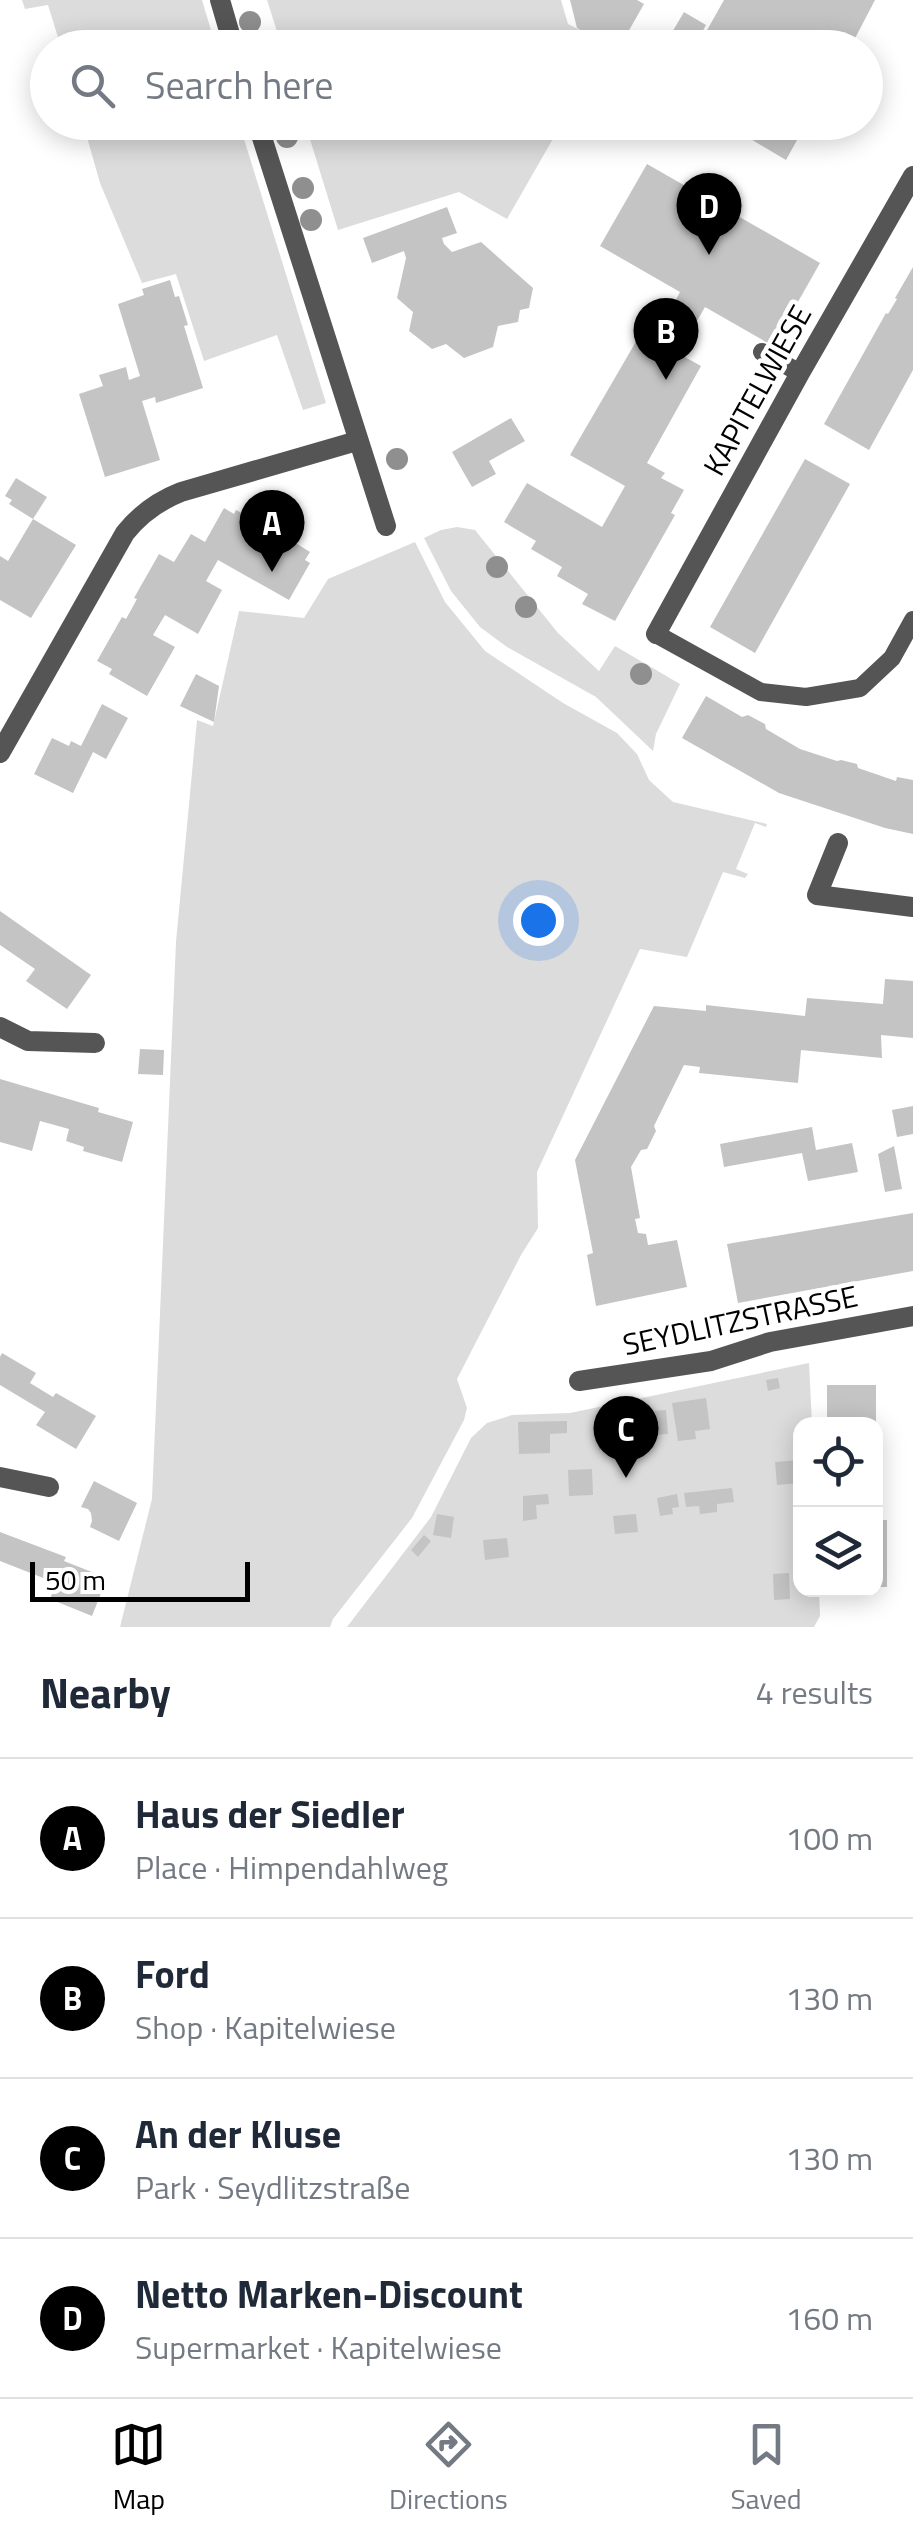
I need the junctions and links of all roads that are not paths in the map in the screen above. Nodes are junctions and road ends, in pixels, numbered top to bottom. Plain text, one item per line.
1 (220, 0) edge
2 (229, 30) edge
3 (263, 140) edge
4 (913, 176) edge
5 (762, 352) dead end
6 (800, 373) junction
7 (357, 440) junction
8 (386, 526) dead end
9 (913, 620) edge
10 (656, 634) joint
11 (0, 753) edge
12 (838, 843) dead end
13 (913, 906) edge
14 (0, 1027) edge
15 (94, 1044) dead end
16 (913, 1316) edge
17 (580, 1382) dead end
18 (0, 1477) edge
19 (48, 1487) dead end

1 - 2 street
3 - 7 street
4 - 6 street, KAPITELWIESE
5 - 6 lane
6 - 10 street, KAPITELWIESE
7 - 8 street
7 - 11 street
9 - 10 lane
12 - 13 street
14 - 15 street
16 - 17 street, SEYDLITZSTRASSE
18 - 19 street

